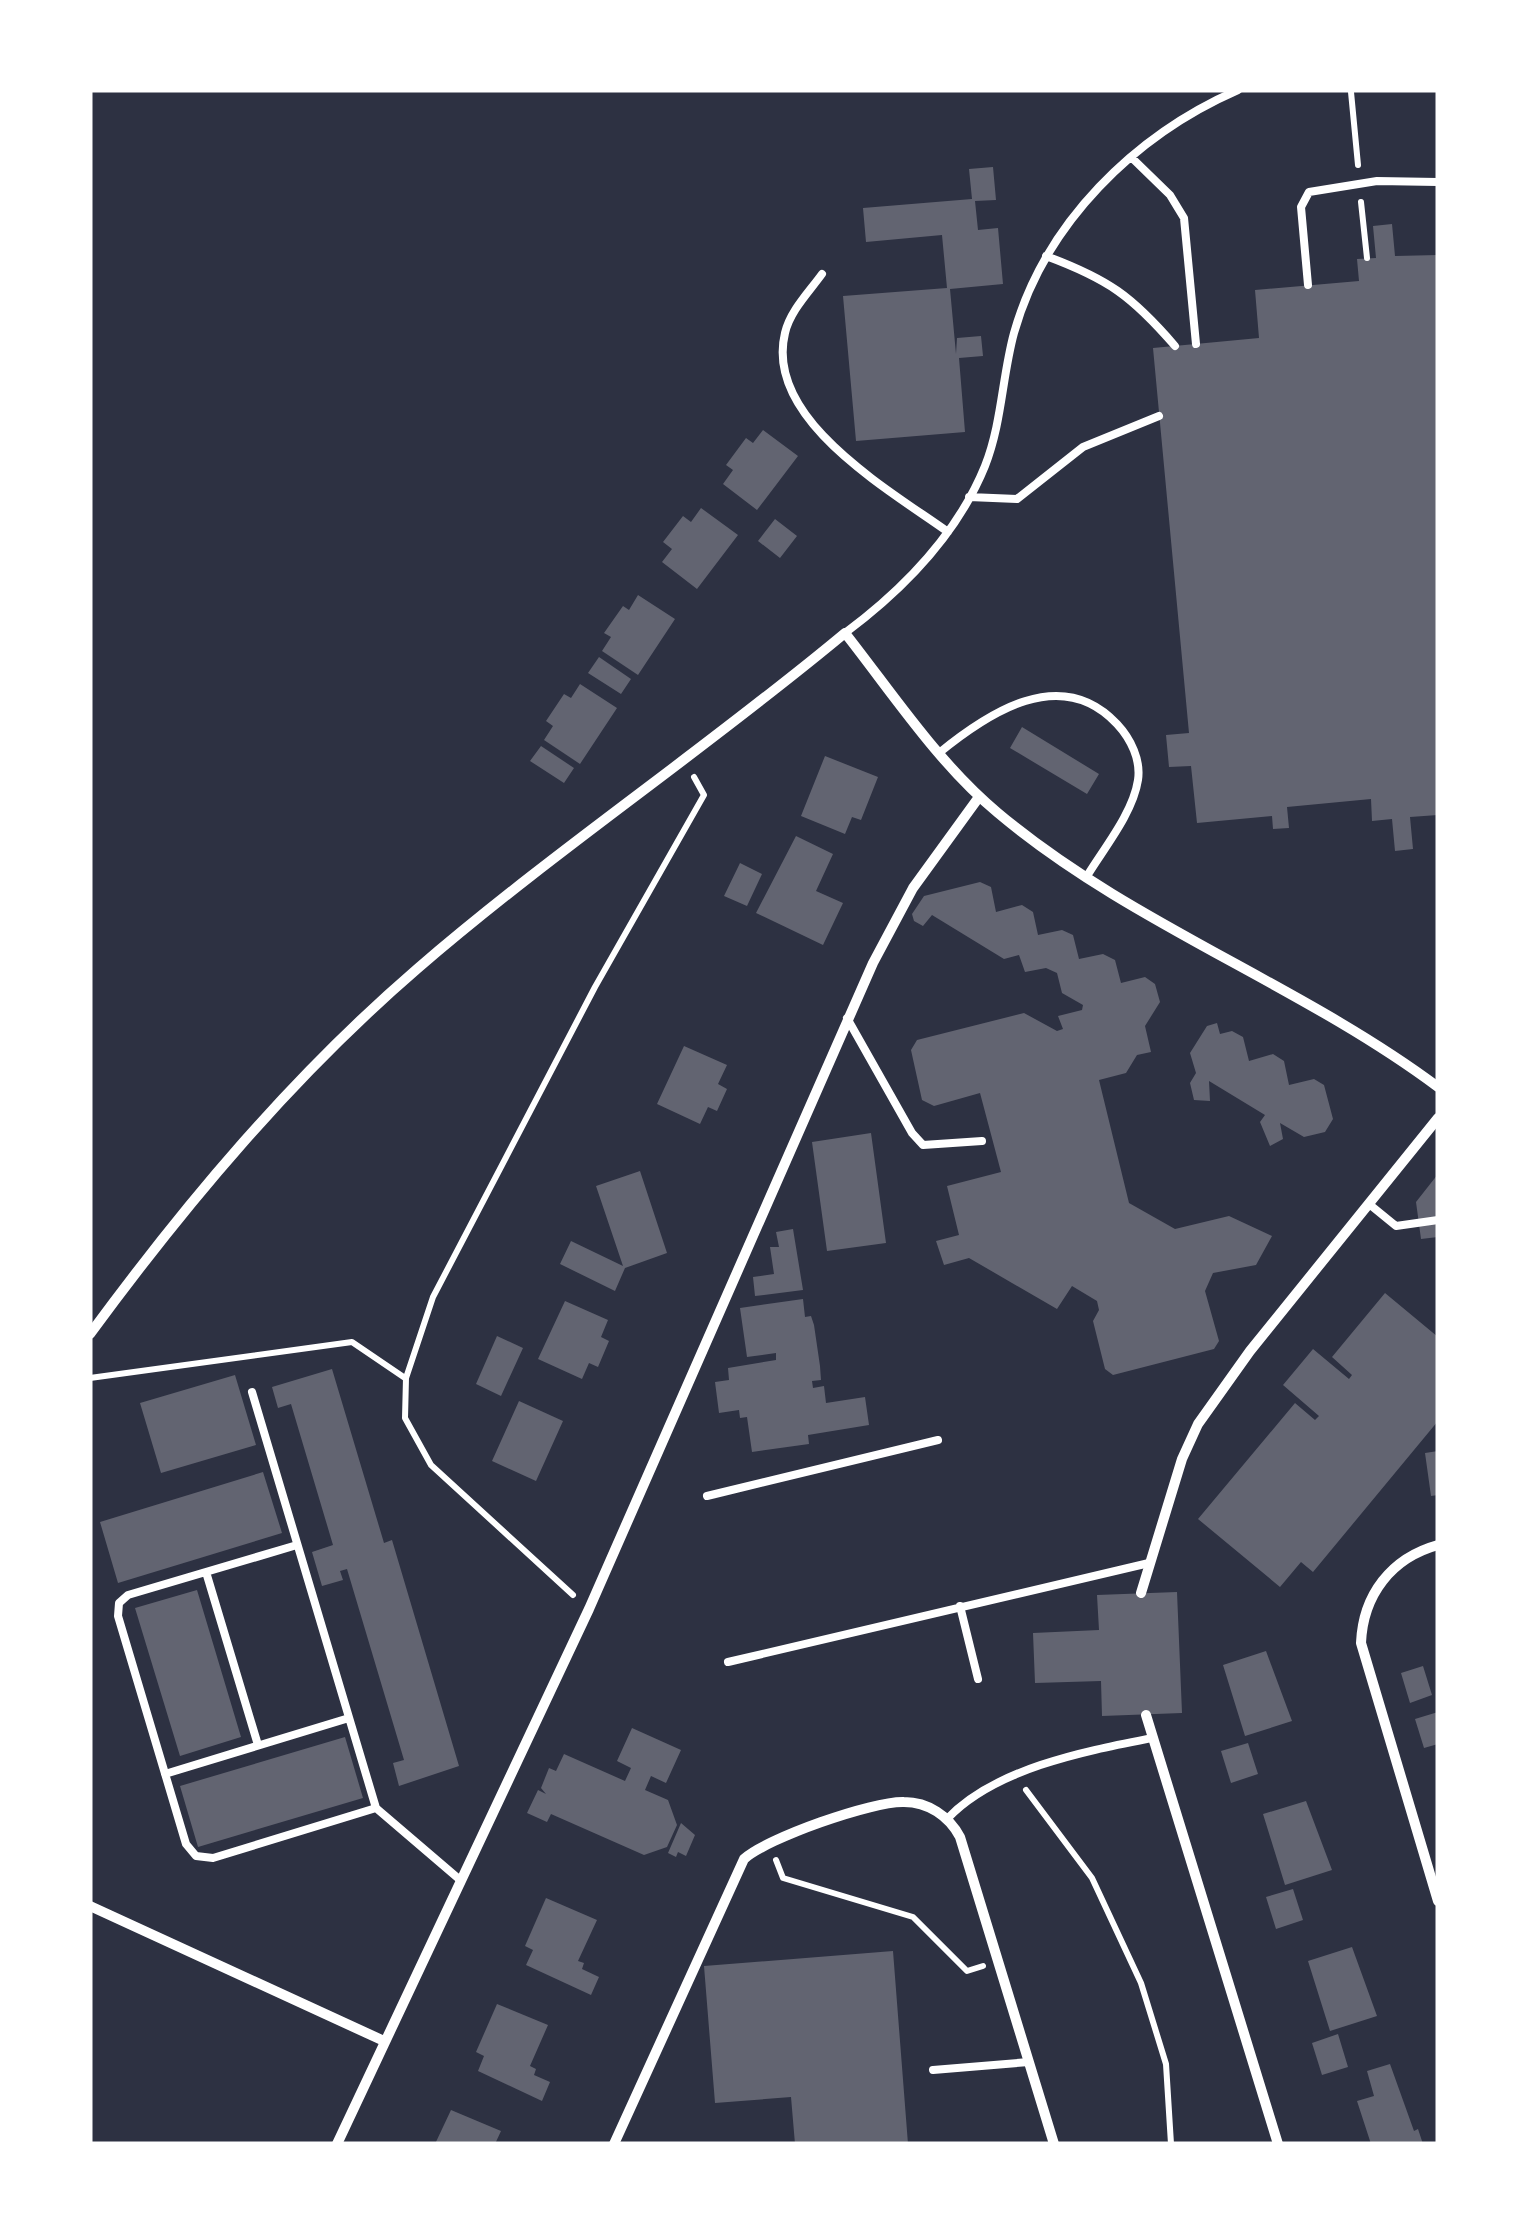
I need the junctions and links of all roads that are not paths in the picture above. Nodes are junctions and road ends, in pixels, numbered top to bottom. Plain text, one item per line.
1 (1238, 90) edge
2 (1132, 158) junction
3 (1438, 182) edge
4 (1046, 256) junction
5 (822, 274) dead end
6 (1308, 286) dead end
7 (1196, 344) dead end
8 (1174, 346) dead end
9 (1159, 416) dead end
10 (969, 497) junction
11 (948, 532) junction
12 (846, 633) junction
13 (939, 752) junction
14 (979, 797) junction
15 (1088, 876) junction
16 (847, 1018) junction
17 (1438, 1087) edge
18 (1438, 1118) edge
19 (982, 1141) dead end
20 (1369, 1204) junction
21 (1438, 1220) edge
22 (90, 1334) edge
23 (252, 1392) dead end
24 (938, 1440) dead end
25 (707, 1496) dead end
26 (1438, 1544) edge
27 (297, 1545) junction
28 (1150, 1563) junction
29 (206, 1572) junction
30 (1141, 1594) dead end
31 (960, 1606) junction
32 (728, 1662) dead end
33 (978, 1679) dead end
34 (1146, 1715) dead end
35 (349, 1718) junction
36 (1152, 1738) junction
37 (258, 1746) junction
38 (166, 1774) junction
39 (376, 1808) junction
40 (948, 1819) junction
41 (459, 1879) junction
42 (1438, 1901) edge
43 (90, 1906) edge
44 (384, 2041) junction
45 (1029, 2062) junction
46 (933, 2070) dead end
47 (337, 2144) edge
48 (614, 2144) edge
49 (1054, 2144) edge
50 (1278, 2144) edge

1 - 2 lane
2 - 4 lane
2 - 7 lane
3 - 6 lane
4 - 8 lane
4 - 10 lane
5 - 11 lane
9 - 10 lane
10 - 11 lane
11 - 12 lane
12 - 13 street
12 - 22 street
13 - 14 street
13 - 15 lane
14 - 15 street
14 - 16 street
15 - 17 street
16 - 19 lane
16 - 41 street
18 - 20 street
20 - 21 lane
20 - 28 street
23 - 27 lane
24 - 25 lane
26 - 42 street
27 - 29 lane
27 - 35 lane
28 - 30 street
28 - 31 lane
29 - 37 lane
29 - 38 lane
31 - 32 lane
31 - 33 lane
34 - 36 street
35 - 37 lane
35 - 39 lane
36 - 40 lane
36 - 50 street
37 - 38 lane
38 - 39 lane
39 - 41 lane
40 - 45 street
40 - 48 street
41 - 44 street
43 - 44 street
44 - 47 street
45 - 46 lane
45 - 49 street

